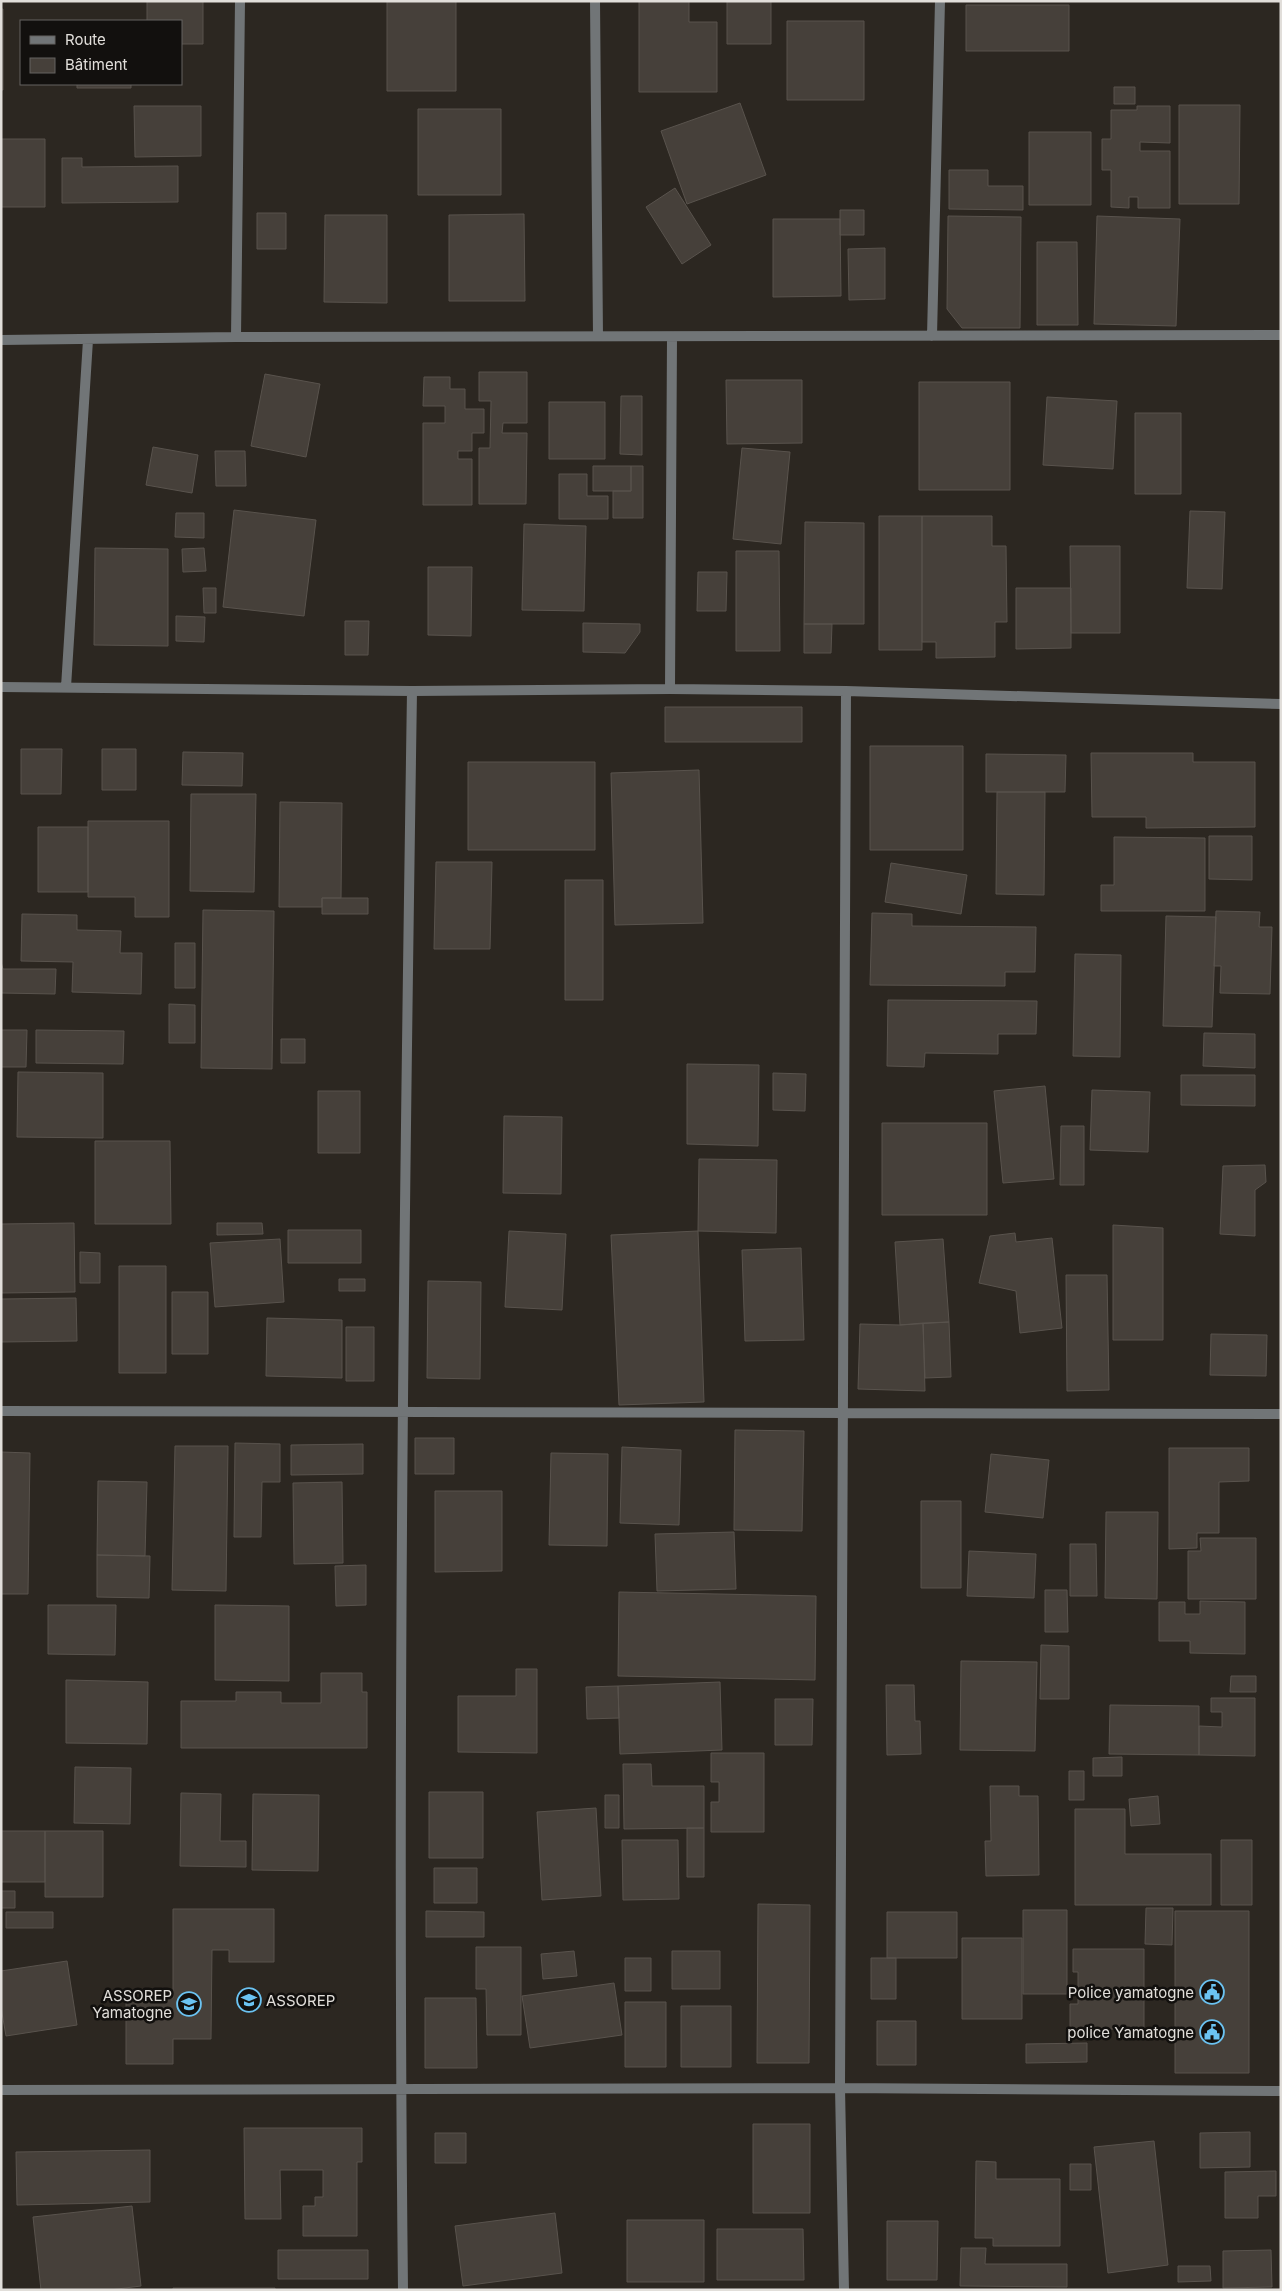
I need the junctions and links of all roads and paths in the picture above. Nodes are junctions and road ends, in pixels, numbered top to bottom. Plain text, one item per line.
1 (240, 1) edge
2 (595, 1) edge
3 (940, 1) edge
4 (1281, 335) edge
5 (598, 336) junction
6 (932, 336) junction
7 (236, 337) junction
8 (672, 338) junction
9 (1, 340) edge
10 (88, 340) junction
11 (1, 687) edge
12 (66, 687) junction
13 (670, 689) junction
14 (412, 691) junction
15 (846, 691) junction
16 (1281, 704) edge
17 (1, 1411) edge
18 (402, 1412) junction
19 (843, 1414) junction
20 (1281, 1414) edge
21 (840, 2088) junction
22 (401, 2089) junction
23 (1, 2090) edge
24 (1281, 2091) edge
25 (403, 2290) edge
26 (844, 2290) edge

1 - 7 street
2 - 5 street
3 - 6 street
4 - 6 street
5 - 7 street
5 - 8 street
6 - 8 street
7 - 10 street
8 - 13 street
9 - 10 street
10 - 12 street
11 - 12 street
12 - 14 street
13 - 14 street
13 - 15 street
14 - 18 street
15 - 16 street
15 - 19 street
17 - 18 street
18 - 19 street
18 - 22 street
19 - 20 street
19 - 21 street
21 - 22 street
21 - 24 street
21 - 26 street
22 - 23 street
22 - 25 street

